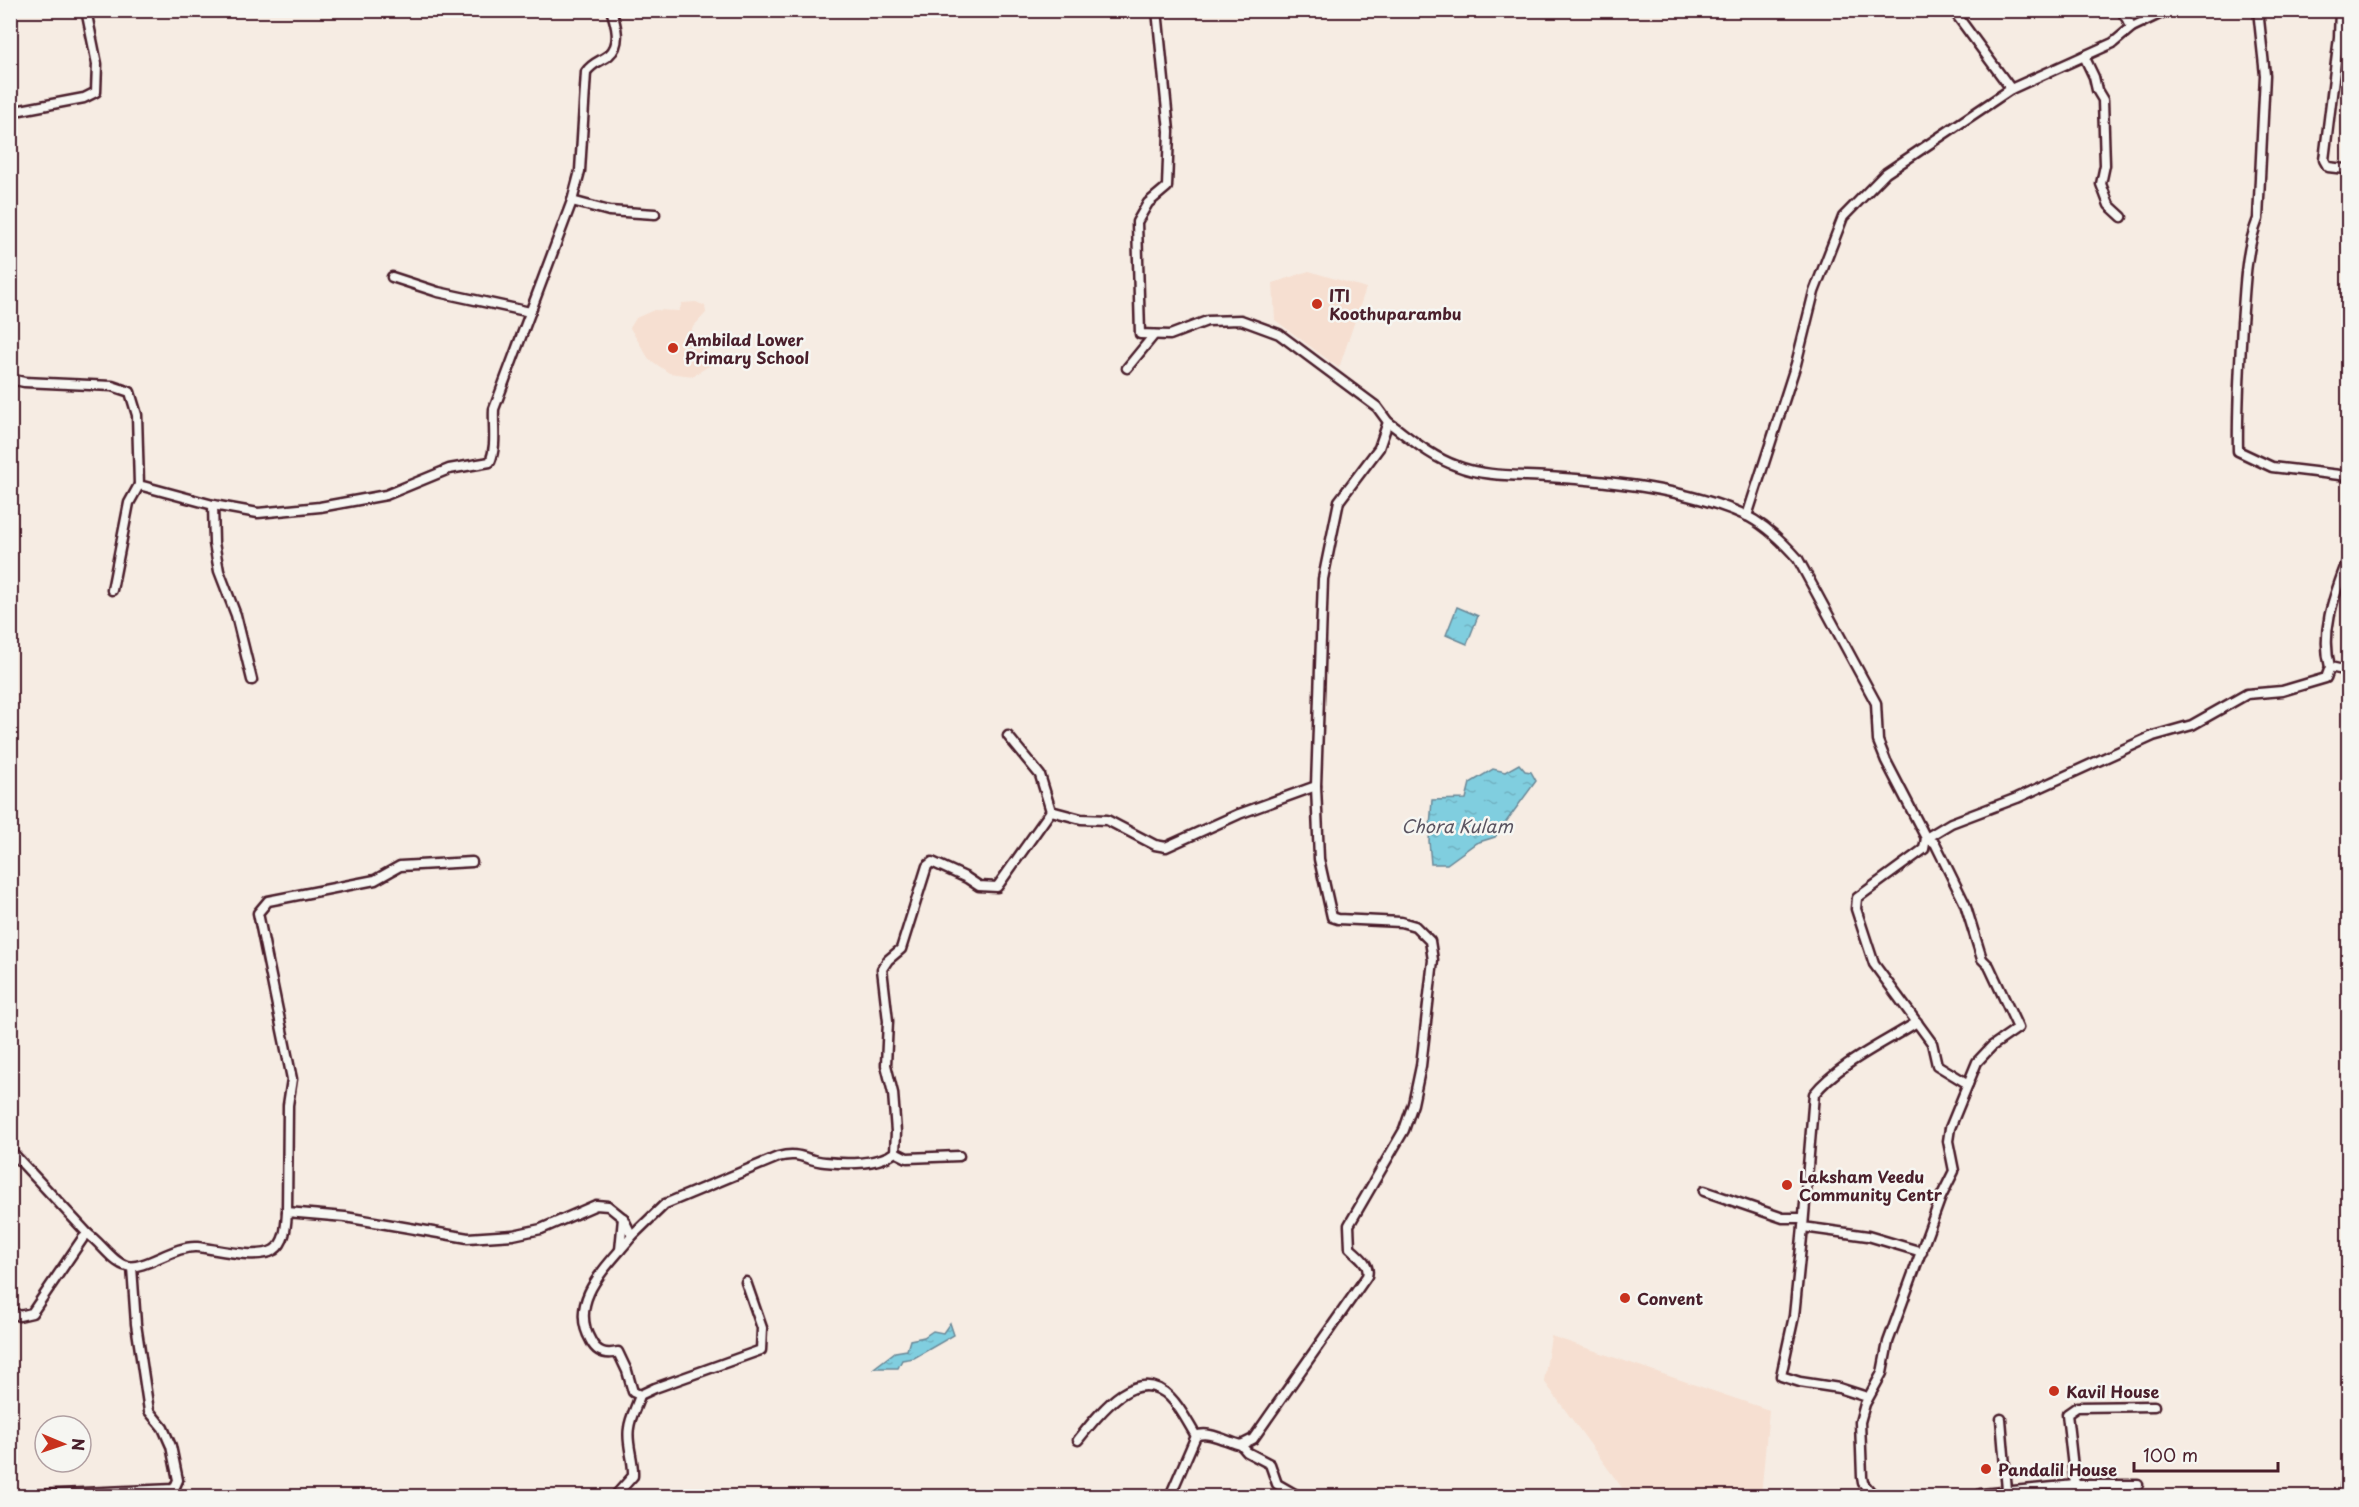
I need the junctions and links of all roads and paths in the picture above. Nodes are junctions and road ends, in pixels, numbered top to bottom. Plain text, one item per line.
1 (86, 10) edge
2 (611, 10) edge
3 (1157, 10) edge
4 (1953, 10) edge
5 (2121, 10) edge
6 (2168, 10) edge
7 (2258, 10) edge
8 (2340, 10) edge
9 (2132, 27) junction
10 (2084, 56) junction
11 (2011, 89) junction
12 (10, 112) edge
13 (2345, 169) dead end
14 (572, 201) junction
15 (655, 214) dead end
16 (2122, 217) dead end
17 (392, 277) dead end
18 (530, 312) junction
19 (1154, 334) junction
20 (1127, 368) dead end
21 (10, 379) edge
22 (1388, 422) junction
23 (2349, 476) edge
24 (139, 485) junction
25 (213, 505) junction
26 (1747, 516) junction
27 (2349, 559) edge
28 (112, 590) dead end
29 (2330, 667) junction
30 (2349, 671) edge
31 (252, 680) dead end
32 (1008, 736) dead end
33 (1316, 786) junction
34 (1050, 811) junction
35 (1926, 838) junction
36 (472, 862) dead end
37 (1917, 1022) junction
38 (1968, 1084) junction
39 (10, 1150) edge
40 (895, 1152) junction
41 (959, 1156) dead end
42 (1704, 1191) dead end
43 (287, 1212) junction
44 (623, 1218) junction
45 (1803, 1223) junction
46 (88, 1234) junction
47 (632, 1236) junction
48 (619, 1252) junction
49 (1922, 1252) junction
50 (132, 1267) junction
51 (746, 1282) dead end
52 (10, 1310) edge
53 (640, 1395) junction
54 (1867, 1397) junction
55 (2154, 1406) dead end
56 (2001, 1419) dead end
57 (1196, 1436) junction
58 (1078, 1440) dead end
59 (1241, 1445) junction
60 (2349, 1473) edge
61 (2075, 1485) junction
62 (2138, 1485) dead end
63 (2007, 1490) junction
64 (13, 1497) edge
65 (615, 1497) edge
66 (1170, 1497) edge
67 (1298, 1497) edge
68 (1874, 1497) edge
69 (1978, 1497) edge
70 (2344, 1497) edge

1 - 12 street
2 - 14 street
3 - 19 street
4 - 11 street
5 - 9 street
6 - 9 street
7 - 23 street
8 - 13 street
9 - 10 street
10 - 11 street
10 - 16 street
11 - 26 street
14 - 15 street
14 - 18 street
17 - 18 street
18 - 25 street
19 - 20 street
19 - 22 street
21 - 24 street
22 - 26 street
22 - 33 street
24 - 25 street
24 - 28 street
25 - 31 street
26 - 35 street
27 - 29 street
29 - 30 street
29 - 35 street
32 - 34 street
33 - 34 street
33 - 59 street
34 - 40 street
35 - 37 street
35 - 38 street
36 - 43 street
37 - 38 street
37 - 45 street
38 - 49 street
39 - 46 street
40 - 41 street
40 - 47 street
42 - 45 street
43 - 44 street
43 - 50 street
44 - 47 street
44 - 48 street
45 - 49 street
45 - 54 street
46 - 50 street
46 - 52 street
47 - 48 street
48 - 53 street
49 - 54 street
50 - 64 street
51 - 53 street
53 - 65 street
54 - 68 street
55 - 61 street
56 - 63 street
57 - 58 street
57 - 59 street
57 - 66 street
59 - 67 street
60 - 70 street
61 - 62 street
61 - 63 street
63 - 69 street

